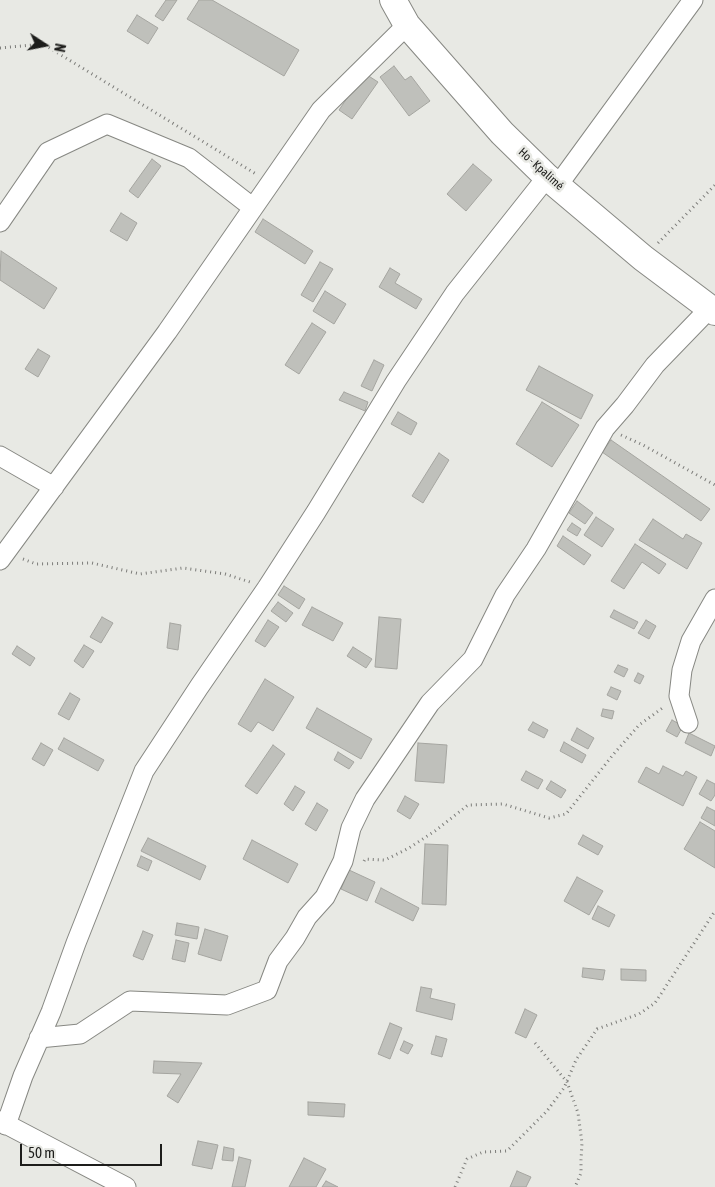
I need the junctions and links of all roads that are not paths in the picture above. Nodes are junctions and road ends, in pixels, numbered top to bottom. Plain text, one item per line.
1 (392, 0) edge
2 (693, 0) edge
3 (406, 25) junction
4 (553, 181) junction
5 (252, 207) junction
6 (0, 222) edge
7 (712, 310) edge
8 (0, 456) edge
9 (54, 487) junction
10 (3, 556) edge
11 (715, 599) edge
12 (688, 723) dead end
13 (39, 1038) junction
14 (3, 1123) edge
15 (126, 1187) edge

1 - 3 main road, Ho - Kpalimé
2 - 4 street
3 - 4 main road, Ho - Kpalimé
3 - 5 street
4 - 7 main road, Ho - Kpalimé
4 - 13 street
5 - 6 street
5 - 9 street
7 - 13 street
8 - 9 street
9 - 10 street
11 - 12 street
13 - 14 street
14 - 15 street

